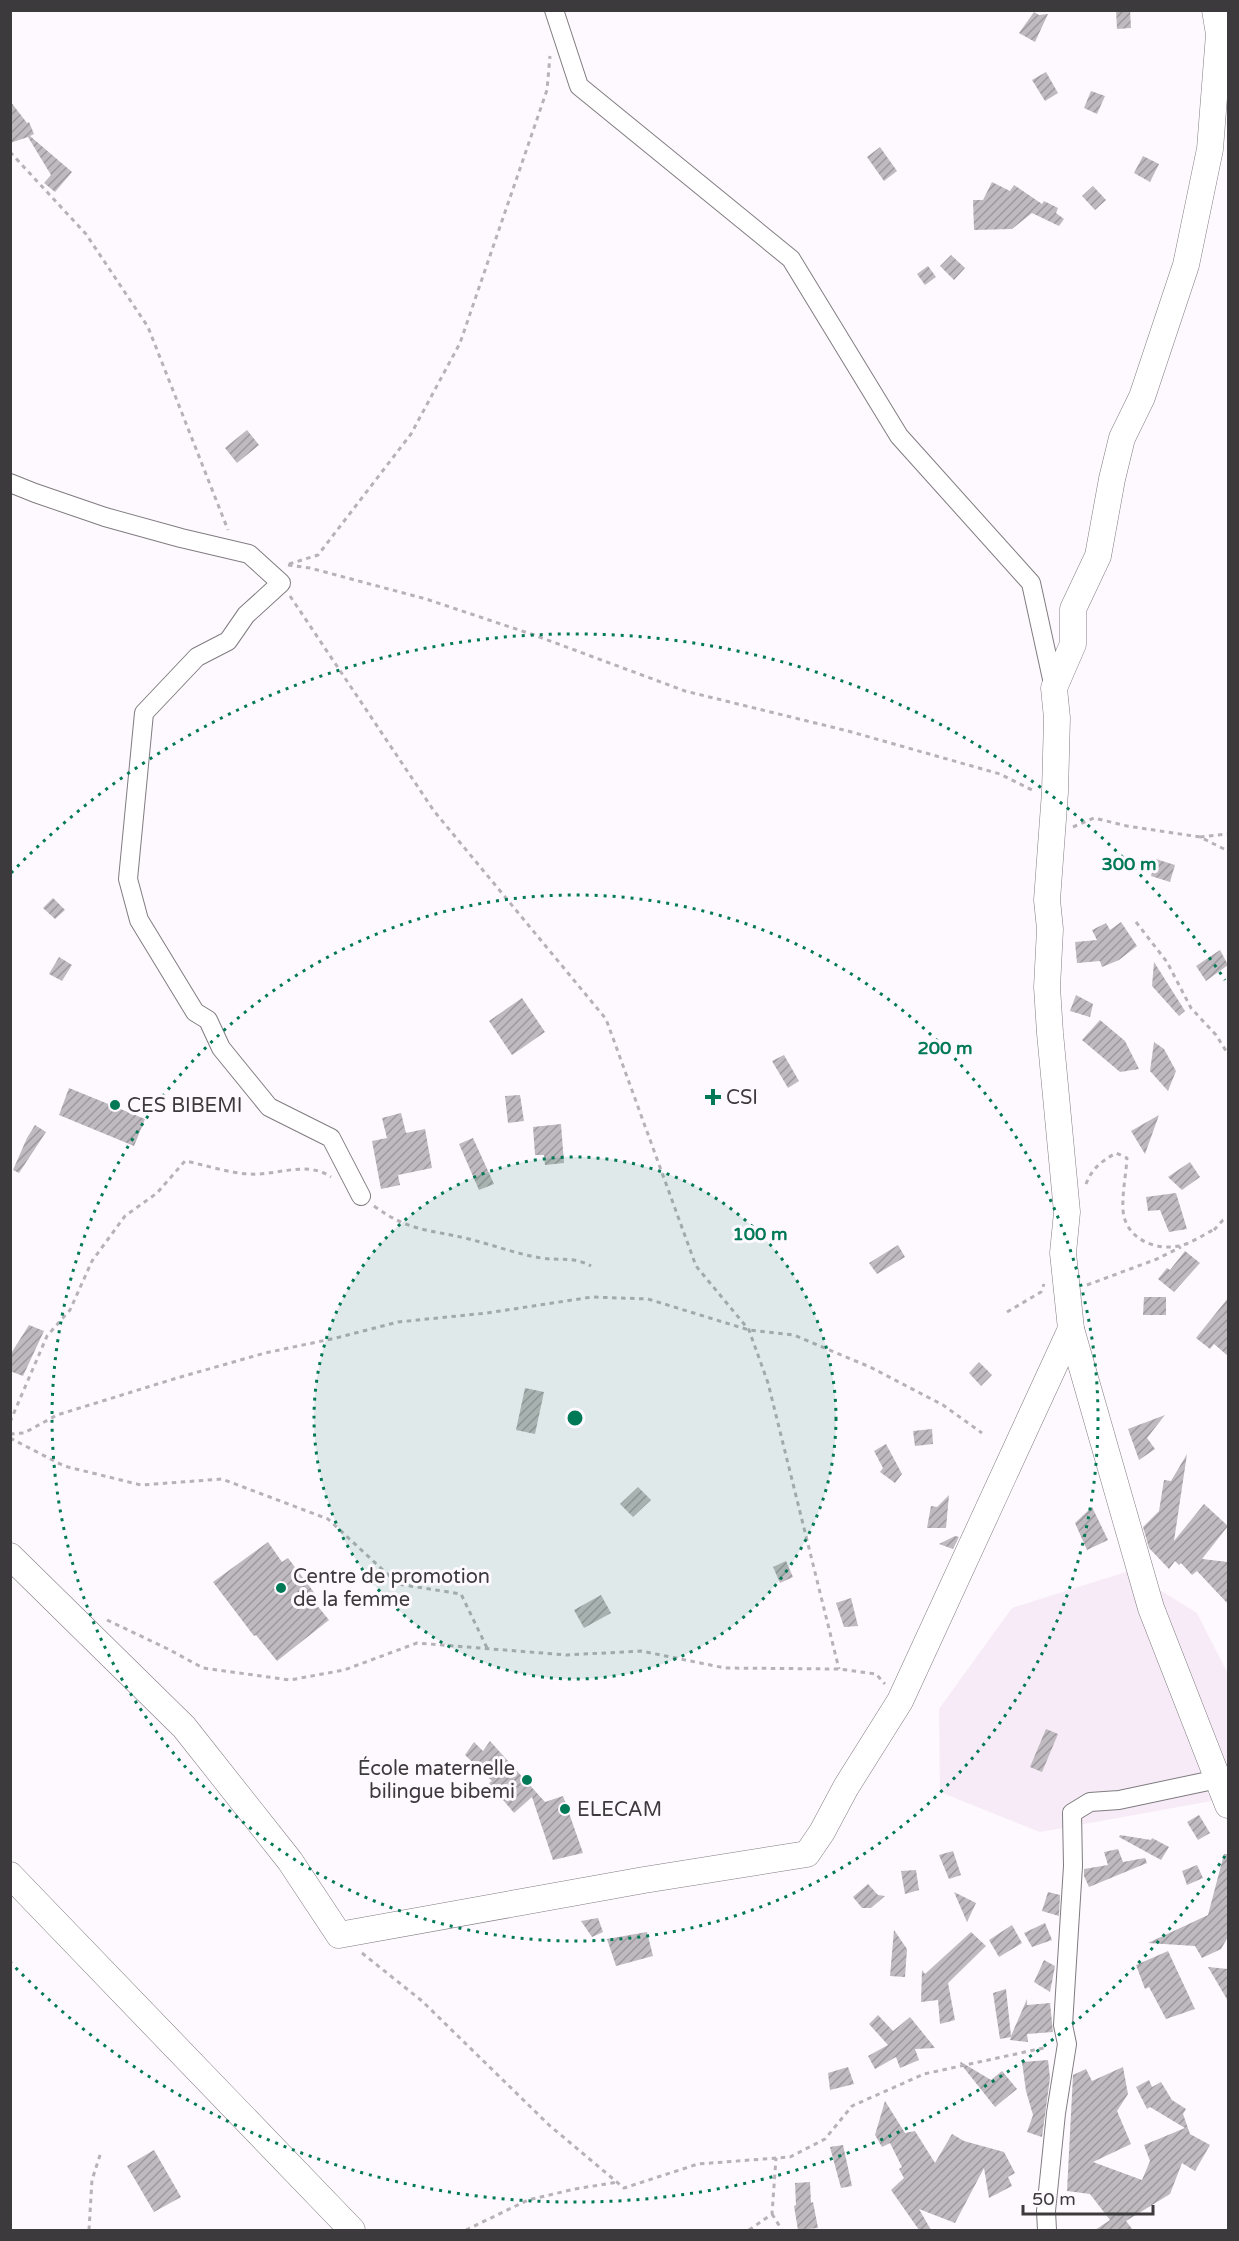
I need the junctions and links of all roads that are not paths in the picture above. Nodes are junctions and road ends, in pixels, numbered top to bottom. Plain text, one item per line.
1 (554, 10) edge
2 (1215, 10) edge
3 (10, 483) edge
4 (1054, 688) junction
5 (361, 1196) road end
6 (1071, 1329) junction
7 (10, 1556) edge
8 (1218, 1779) junction
9 (1228, 1805) edge
10 (10, 1875) edge
11 (352, 2230) edge
12 (1047, 2230) edge

1 - 4 street
2 - 4 main road
3 - 5 street
4 - 6 main road
6 - 7 main road
6 - 8 main road
8 - 9 main road
8 - 12 street
10 - 11 main road

